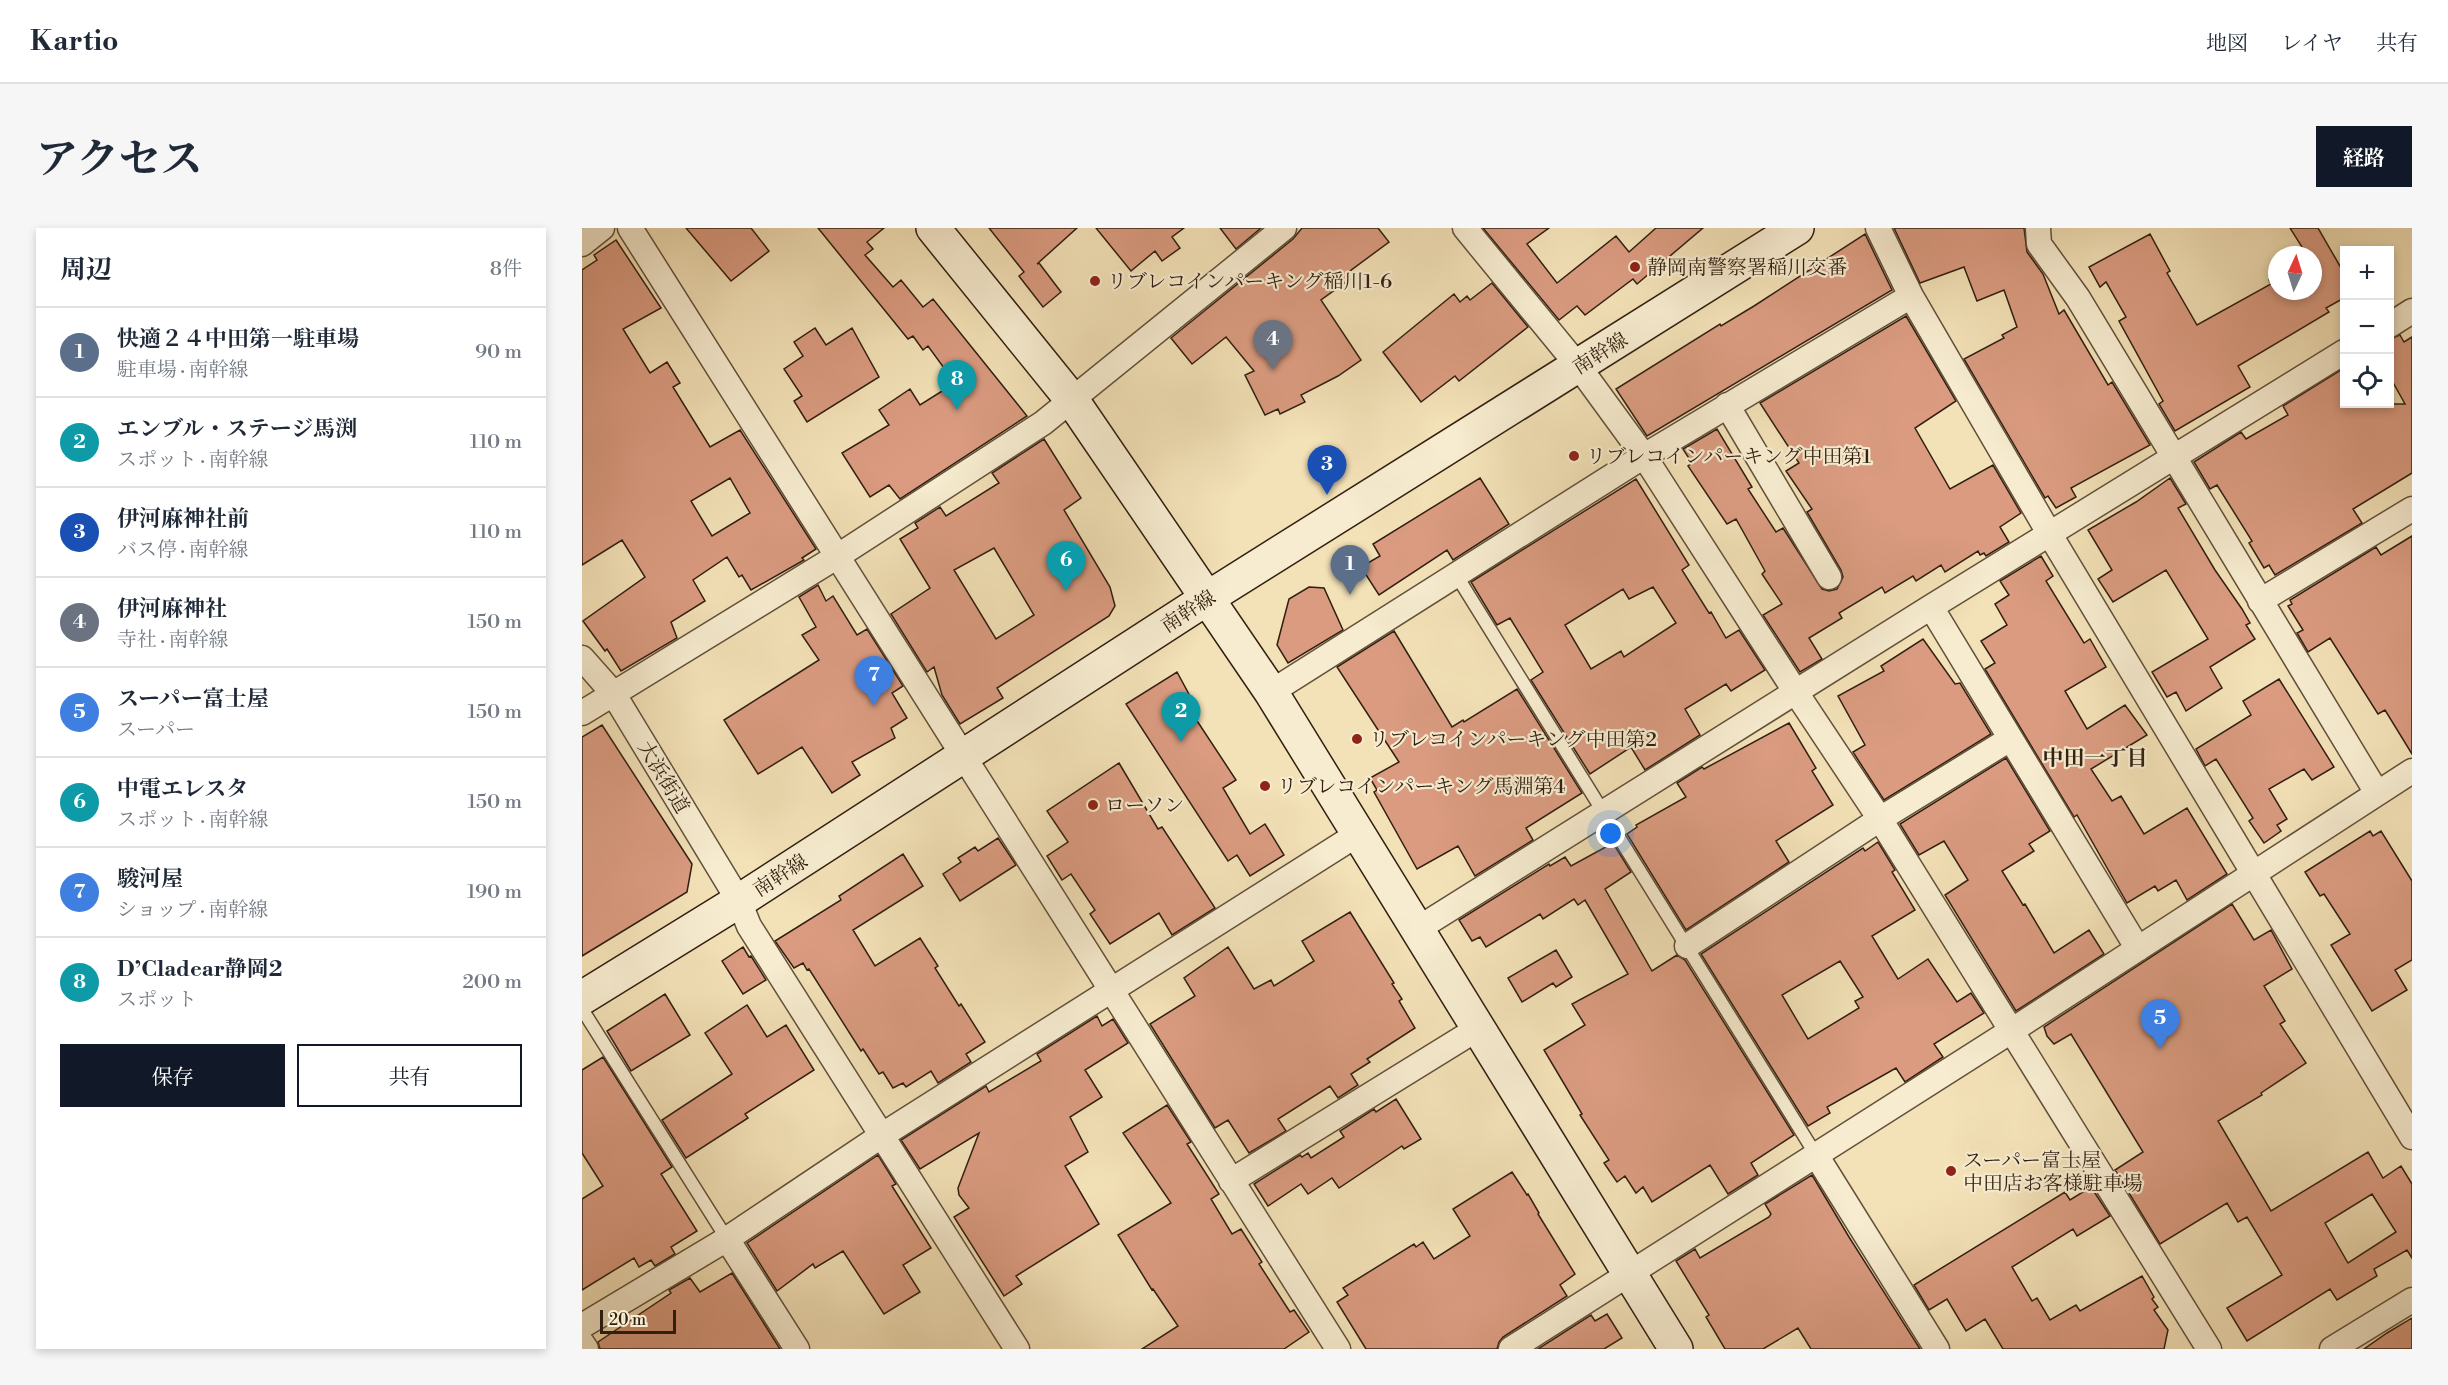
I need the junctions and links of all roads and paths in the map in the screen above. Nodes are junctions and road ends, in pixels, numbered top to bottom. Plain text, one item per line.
1 (602, 228) edge
2 (630, 228) edge
3 (933, 228) edge
4 (1284, 228) edge
5 (1465, 228) edge
6 (1797, 228) edge
7 (1878, 228) edge
8 (2038, 228) edge
9 (582, 244) edge
10 (1911, 296) junction
11 (2412, 311) edge
12 (2394, 322) edge
13 (2341, 354) edge
14 (1579, 367) junction
15 (1072, 400) junction
16 (1727, 405) junction
17 (1644, 456) junction
18 (2175, 457) junction
19 (2412, 509) edge
20 (2049, 533) junction
21 (838, 556) junction
22 (1455, 573) junction
23 (1829, 576) dead end
24 (1206, 599) junction
25 (2260, 601) junction
26 (1930, 607) junction
27 (582, 658) edge
28 (1271, 692) junction
29 (1795, 692) junction
30 (613, 693) junction
31 (582, 713) edge
32 (2010, 739) junction
33 (963, 757) junction
34 (2412, 771) edge
35 (2377, 793) junction
36 (1604, 810) junction
37 (1880, 819) junction
38 (1358, 834) junction
39 (2252, 875) junction
40 (740, 901) junction
41 (1416, 930) junction
42 (1687, 946) junction
43 (2138, 949) junction
44 (1110, 990) junction
45 (582, 998) edge
46 (582, 1009) edge
47 (1477, 1029) junction
48 (2011, 1031) junction
49 (881, 1136) junction
50 (2412, 1137) edge
51 (1816, 1155) junction
52 (1231, 1180) junction
53 (727, 1239) junction
54 (1629, 1275) junction
55 (2412, 1300) edge
56 (582, 1326) edge
57 (582, 1343) edge
58 (586, 1349) edge
59 (797, 1349) edge
60 (1017, 1349) edge
61 (1338, 1349) edge
62 (1511, 1349) edge
63 (1676, 1349) edge
64 (1937, 1349) edge
65 (2209, 1349) edge
66 (2332, 1349) edge

1 - 9 street
2 - 21 street
3 - 15 main road
4 - 15 street
5 - 14 street
6 - 14 main road, 南幹線
7 - 10 street
8 - 18 street
10 - 16 street
10 - 20 street
11 - 12 street
13 - 18 street
14 - 17 street
14 - 24 main road, 南幹線
15 - 21 street
15 - 24 main road
16 - 17 street
16 - 23 street
17 - 22 street
17 - 29 street
18 - 20 street
18 - 25 street
19 - 25 street
20 - 26 street
20 - 39 street
21 - 30 street
21 - 33 street
22 - 28 street
22 - 36 lane
24 - 28 main road
24 - 33 main road, 南幹線
25 - 35 street
26 - 29 street
26 - 32 street
27 - 30 street, 大浜街道
28 - 38 main road
29 - 36 street
29 - 37 street
30 - 31 street
30 - 40 street, 大浜街道
32 - 37 street
32 - 43 street
33 - 40 main road, 南幹線
33 - 44 street
34 - 35 street
35 - 39 street
36 - 41 street
36 - 42 lane
37 - 42 street
37 - 48 street
38 - 41 main road
38 - 44 street
39 - 43 street
39 - 50 street
40 - 45 main road, 南幹線
40 - 49 street, 大浜街道
41 - 47 main road
42 - 51 lane
43 - 48 street
44 - 49 street
44 - 52 street
46 - 53 lane
47 - 52 street
47 - 54 main road
48 - 51 street
48 - 65 street
49 - 53 street
49 - 60 street, 大浜街道
51 - 54 street
51 - 64 street
52 - 61 street
53 - 56 street
53 - 59 street
54 - 62 street
54 - 63 main road
55 - 66 street
57 - 58 street

